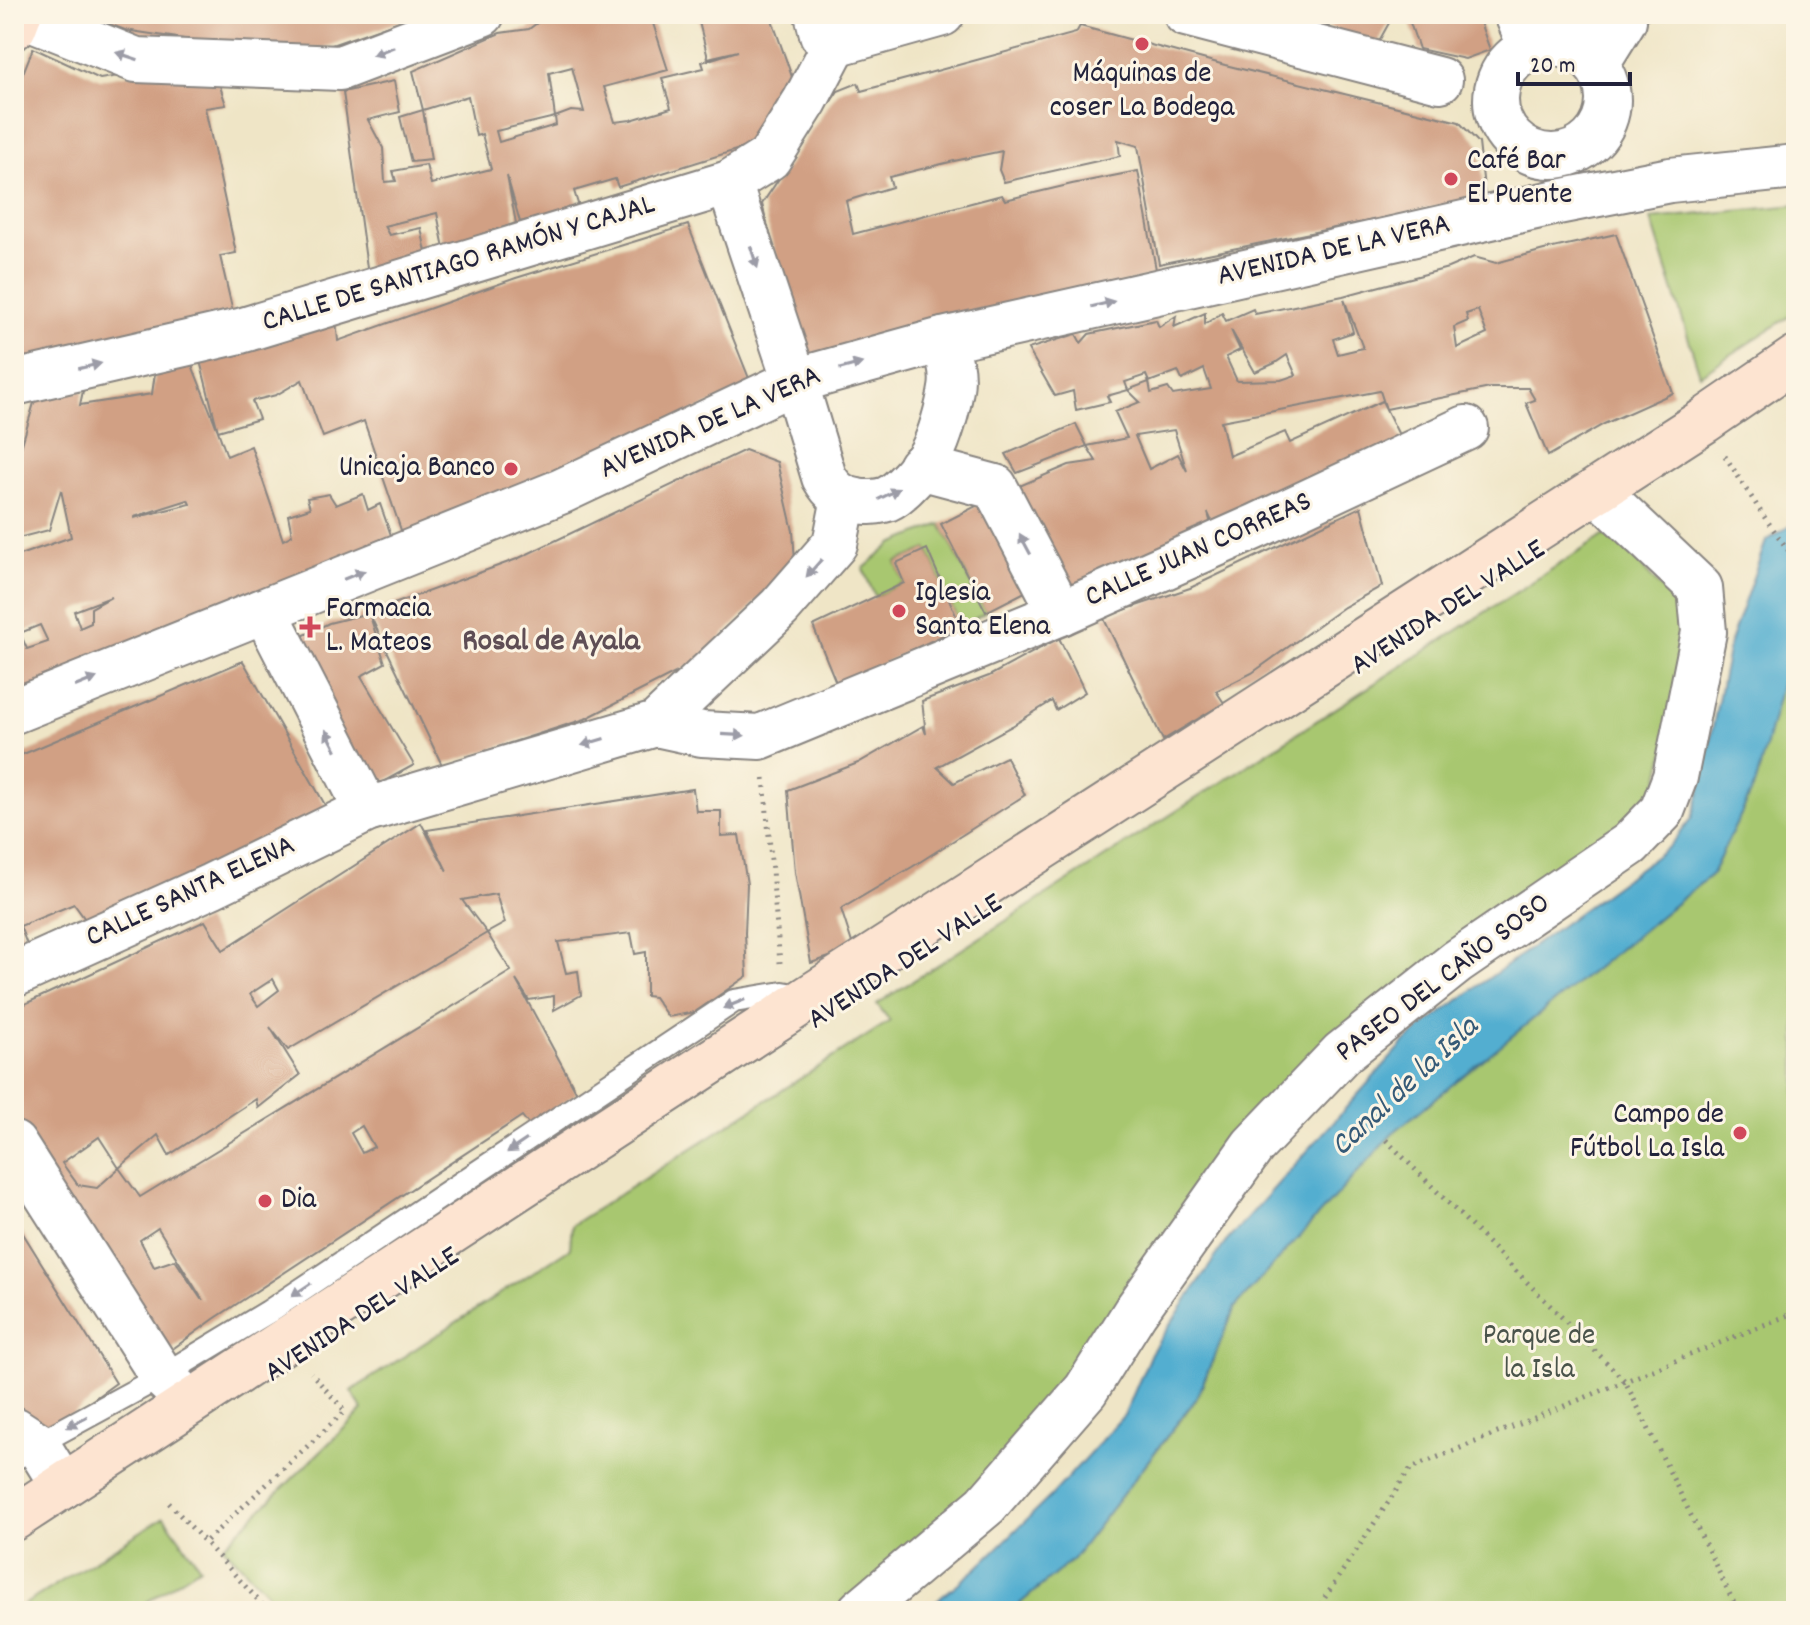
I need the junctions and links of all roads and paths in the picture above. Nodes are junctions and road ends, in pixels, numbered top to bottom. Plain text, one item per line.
1 (20, 14) edge
2 (482, 14) edge
3 (942, 14) edge
4 (1186, 14) edge
5 (1236, 14) edge
6 (1629, 17) edge
7 (14, 27) edge
8 (826, 29) edge
9 (1317, 48) junction
10 (1521, 57) edge
11 (1596, 65) junction
12 (1605, 119) junction
13 (1551, 154) junction
14 (1796, 167) edge
15 (1670, 180) junction
16 (729, 183) junction
17 (1617, 190) junction
18 (1484, 218) junction
19 (943, 340) junction
20 (1796, 358) edge
21 (795, 381) junction
22 (1796, 381) edge
23 (14, 383) edge
24 (1466, 428) dead end
25 (1713, 437) junction
26 (920, 467) junction
27 (844, 498) junction
28 (1611, 504) junction
29 (1796, 561) edge
30 (265, 611) junction
31 (1061, 613) junction
32 (14, 711) edge
33 (656, 724) junction
34 (760, 737) junction
35 (367, 810) junction
36 (14, 975) edge
37 (796, 995) junction
38 (1386, 1140) dead end
39 (14, 1144) edge
40 (1796, 1312) edge
41 (298, 1358) junction
42 (1625, 1381) junction
43 (176, 1389) junction
44 (22, 1444) edge
45 (63, 1486) junction
46 (169, 1503) dead end
47 (14, 1518) edge
48 (14, 1541) edge
49 (205, 1542) junction
50 (268, 1611) edge
51 (860, 1611) edge
52 (1316, 1611) edge
53 (1738, 1611) edge

2 -> 1 street
1 - 7 main road
3 - 8 street
4 - 9 street
5 - 9 street
6 - 10 street
6 - 11 street
8 - 16 street, CALLE DE SANTIAGO RAMÓN Y CAJAL
9 - 10 street
10 - 11 street
10 - 13 street
11 - 12 street
12 - 13 street
12 - 15 street, AVENIDA DE LA VERA
13 - 17 street
13 - 18 street, AVENIDA DE LA VERA
14 - 15 street, AVENIDA DE LA VERA
15 - 17 street, AVENIDA DE LA VERA
16 -> 21 street
23 -> 16 street, CALLE DE SANTIAGO RAMÓN Y CAJAL
17 - 18 street, AVENIDA DE LA VERA
19 -> 18 street, AVENIDA DE LA VERA
21 -> 19 street, AVENIDA DE LA VERA
19 - 26 street
20 - 37 main road, AVENIDA DEL VALLE
21 - 27 street
30 -> 21 street, AVENIDA DE LA VERA
22 - 25 main road, AVENIDA DEL VALLE
24 - 31 street, CALLE JUAN CORREAS
25 - 28 main road, AVENIDA DEL VALLE
25 - 29 path
27 -> 26 street
31 -> 26 street
27 -> 33 street
28 - 41 main road, AVENIDA DEL VALLE
28 - 51 street, PASEO DEL CAÑO SOSO
32 -> 30 street, AVENIDA DE LA VERA
35 -> 30 street
31 - 34 street, CALLE JUAN CORREAS
33 -> 34 street, CALLE JUAN CORREAS
33 -> 35 street, CALLE SANTA ELENA
34 - 37 path
35 - 36 street, CALLE SANTA ELENA
37 -> 43 main road, AVENIDA DEL VALLE
38 - 42 path
39 - 43 street
40 - 42 path
41 - 48 main road, AVENIDA DEL VALLE
41 - 49 path
42 - 52 path
42 - 53 path
43 -> 44 lane, AVENIDA DEL VALLE
43 - 45 main road, AVENIDA DEL VALLE
44 - 45 street
45 - 47 main road, AVENIDA DEL VALLE
46 - 49 path
49 - 50 path

